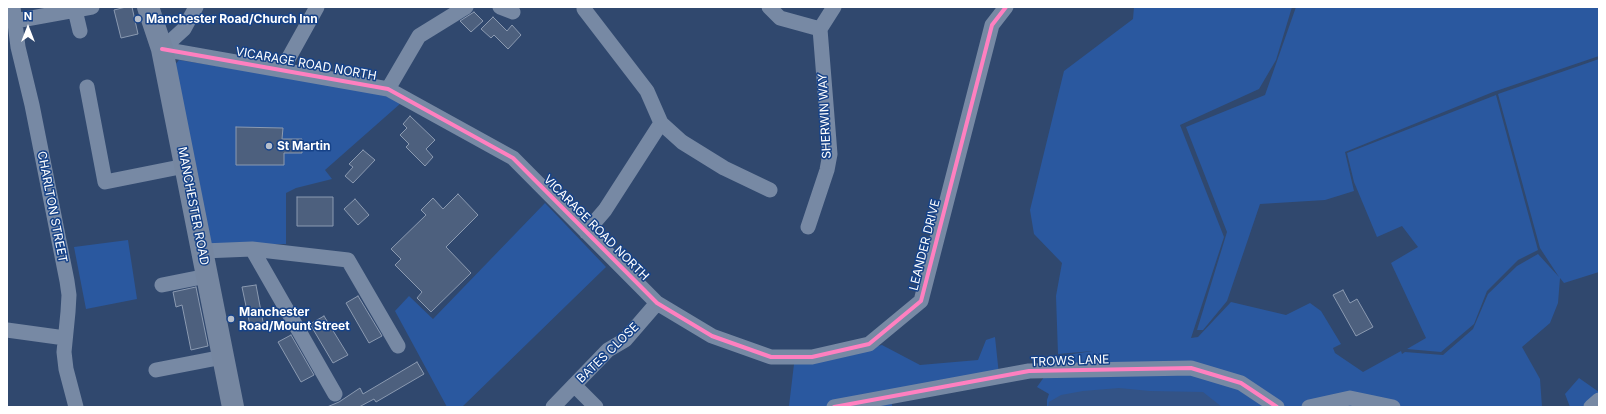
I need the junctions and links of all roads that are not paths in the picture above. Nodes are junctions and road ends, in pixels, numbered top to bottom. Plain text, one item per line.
1 (92, 7) edge
2 (148, 7) edge
3 (196, 7) edge
4 (317, 7) edge
5 (466, 7) edge
6 (769, 7) edge
7 (834, 7) edge
8 (1006, 7) edge
9 (584, 9) dead end
10 (76, 10) junction
11 (14, 14) edge
12 (820, 29) junction
13 (80, 31) dead end
14 (162, 49) junction
15 (282, 70) junction
16 (87, 87) dead end
17 (388, 90) junction
18 (662, 123) junction
19 (185, 166) junction
20 (770, 190) dead end
21 (808, 227) dead end
22 (586, 232) junction
23 (252, 249) junction
24 (203, 251) junction
25 (207, 276) junction
26 (162, 285) dead end
27 (657, 303) junction
28 (7, 330) edge
29 (65, 338) junction
30 (398, 346) dead end
31 (224, 357) junction
32 (156, 370) dead end
33 (574, 385) junction
34 (335, 394) dead end
35 (1599, 400) edge
36 (76, 407) edge
37 (234, 407) edge
38 (553, 407) edge
39 (596, 407) edge
40 (834, 407) edge
41 (1277, 407) edge
42 (1309, 407) edge
43 (1393, 407) edge
44 (1591, 407) edge

1 - 10 street
2 - 14 main road, MANCHESTER ROAD
3 - 14 street
4 - 15 street
5 - 17 street
6 - 12 street
7 - 12 street
8 - 27 street, LEANDER DRIVE
9 - 18 street
10 - 11 street
10 - 13 street
11 - 29 street, CHARLTON STREET
12 - 21 street, SHERWIN WAY
14 - 15 street, VICARAGE ROAD NORTH
14 - 19 main road, MANCHESTER ROAD
15 - 17 street, VICARAGE ROAD NORTH
16 - 19 street
17 - 22 street, VICARAGE ROAD NORTH
18 - 20 street
18 - 22 street
19 - 24 main road, MANCHESTER ROAD
22 - 27 street, VICARAGE ROAD NORTH
23 - 24 street
23 - 30 street
23 - 34 street
24 - 25 main road, MANCHESTER ROAD
25 - 26 street
25 - 31 main road, MANCHESTER ROAD
27 - 33 street, BATES CLOSE
28 - 29 street
29 - 36 street, CHARLTON STREET
31 - 32 street
31 - 37 main road, MANCHESTER ROAD
33 - 38 street, BATES CLOSE
33 - 39 street, BATES CLOSE
35 - 44 street
40 - 41 street, TROWS LANE
42 - 43 street

